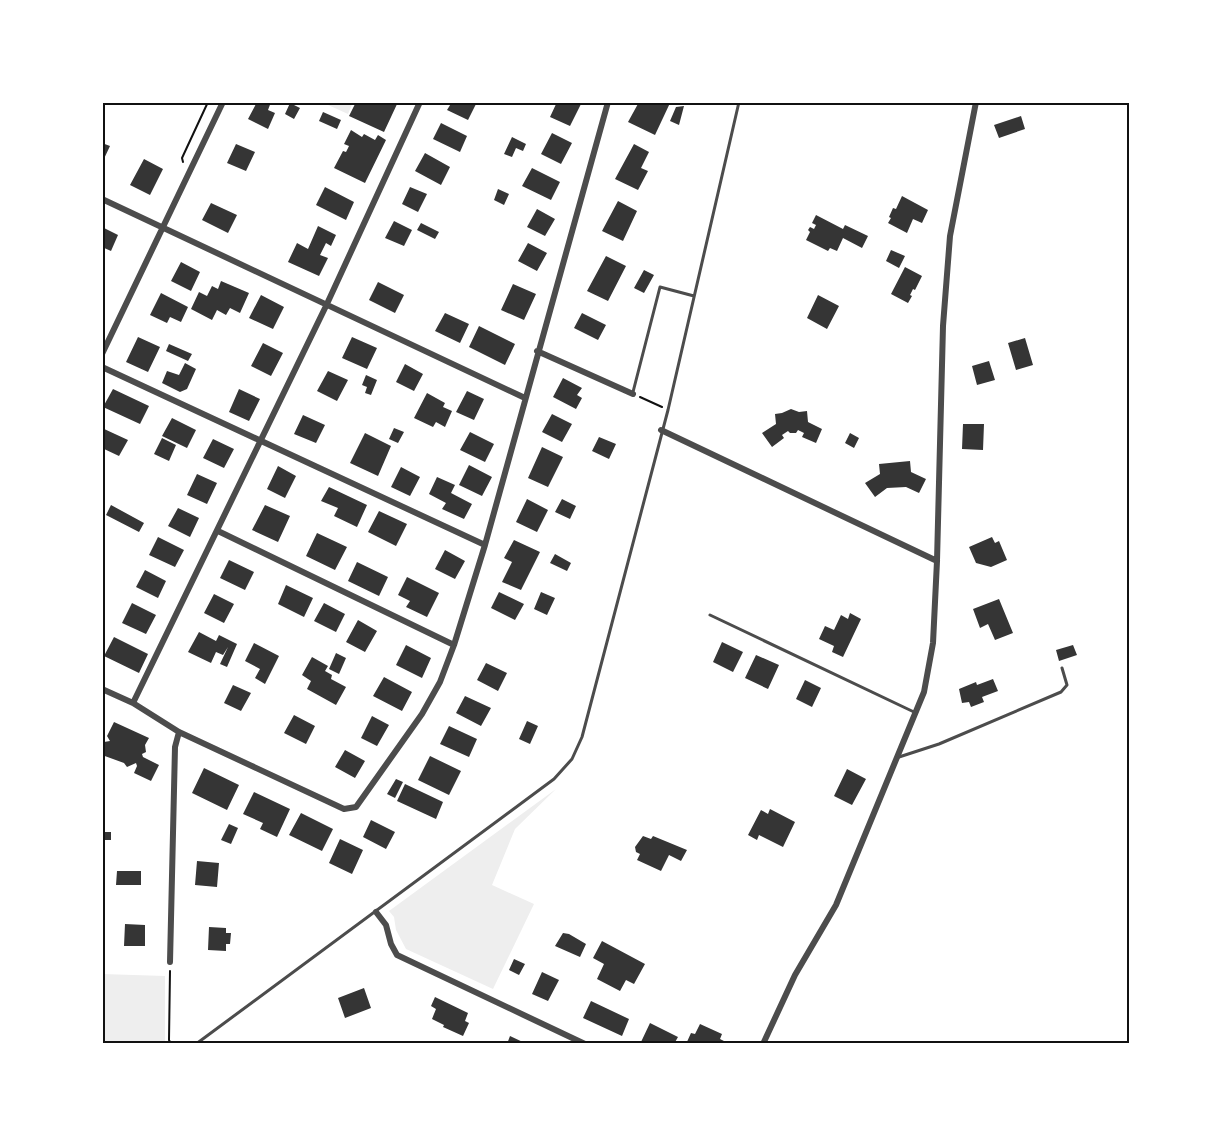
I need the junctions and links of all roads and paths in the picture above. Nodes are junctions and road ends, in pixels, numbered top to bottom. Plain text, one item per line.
1 (208, 102) edge
2 (223, 102) edge
3 (420, 102) edge
4 (608, 102) edge
5 (739, 102) edge
6 (976, 102) edge
7 (189, 176) junction
8 (102, 199) edge
9 (163, 229) junction
10 (694, 296) junction
11 (326, 306) junction
12 (537, 351) junction
13 (102, 354) edge
14 (102, 368) edge
15 (633, 394) junction
16 (525, 398) junction
17 (668, 410) junction
18 (661, 430) junction
19 (261, 441) junction
20 (218, 531) junction
21 (485, 545) junction
22 (937, 561) junction
23 (710, 615) dead end
24 (454, 645) junction
25 (1062, 668) dead end
26 (102, 689) edge
27 (133, 703) junction
28 (916, 712) junction
29 (178, 732) junction
30 (898, 758) junction
31 (376, 912) junction
32 (170, 962) joint
33 (171, 1044) edge
34 (196, 1044) edge
35 (585, 1044) edge
36 (763, 1044) edge

1 - 7 path
2 - 7 street
3 - 11 street
4 - 12 street
5 - 10 lane
6 - 22 street
7 - 9 street
8 - 9 street
9 - 11 street
9 - 13 street
10 - 15 lane
10 - 17 lane
11 - 16 street
11 - 19 street
12 - 15 street
12 - 16 street
14 - 19 street
15 - 17 path
16 - 21 street
17 - 18 lane
18 - 22 street
18 - 31 lane
19 - 20 street
19 - 21 street
20 - 24 street
20 - 27 street
21 - 24 street
22 - 28 street
23 - 28 lane
24 - 29 street
25 - 30 lane
26 - 27 street
27 - 29 street
28 - 30 street
29 - 32 street
30 - 36 street
31 - 34 lane
31 - 35 street
32 - 33 path

